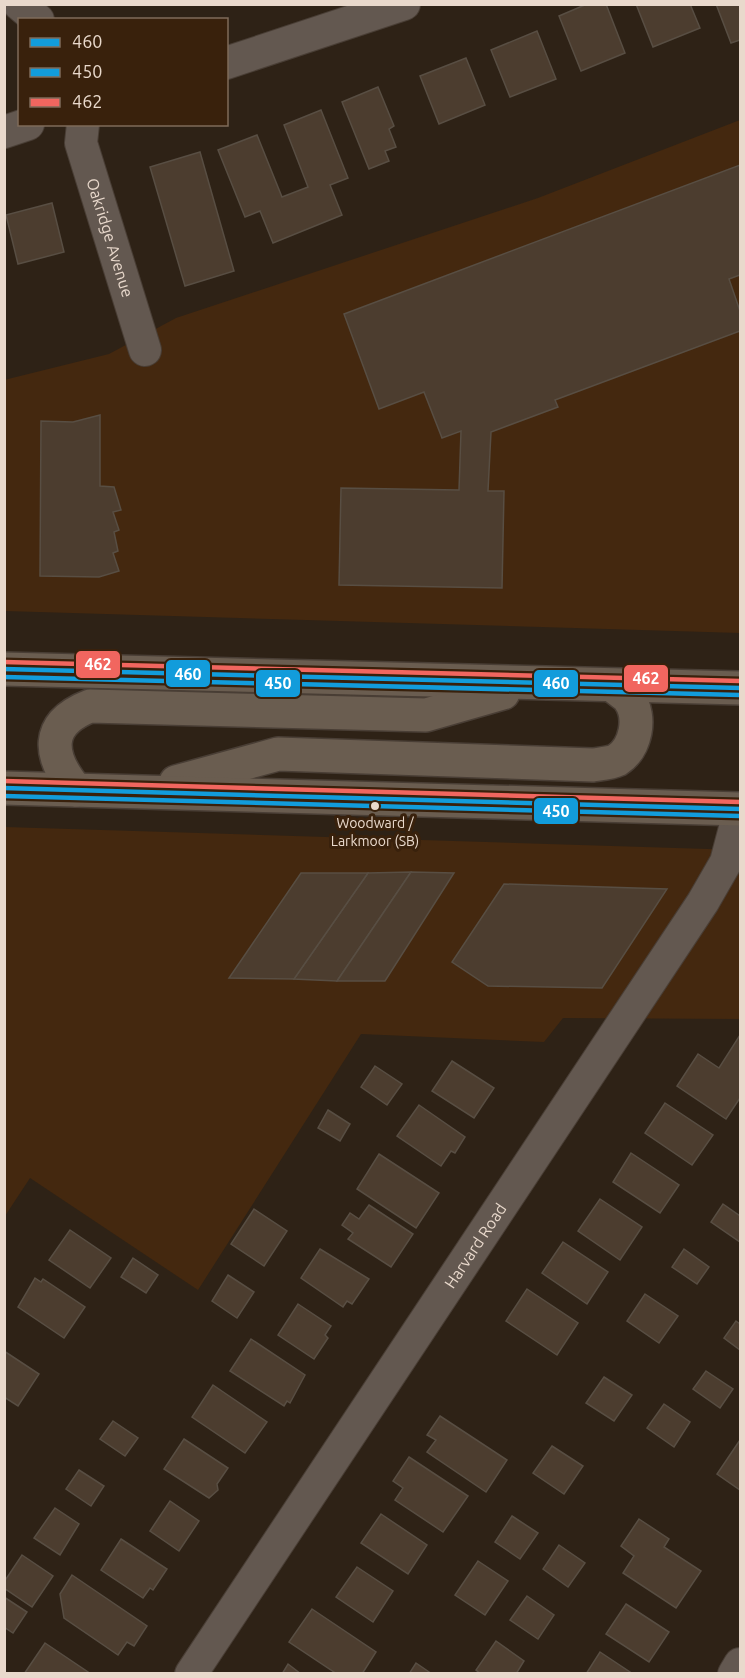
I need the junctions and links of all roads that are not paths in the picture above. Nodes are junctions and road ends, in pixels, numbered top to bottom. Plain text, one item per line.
1 (19, 4) edge
2 (404, 4) edge
3 (36, 18) edge
4 (228, 62) edge
5 (22, 126) edge
6 (83, 126) edge
7 (4, 132) edge
8 (145, 350) dead end
9 (4, 669) edge
10 (533, 684) junction
11 (615, 687) junction
12 (741, 688) edge
13 (4, 788) edge
14 (76, 790) junction
15 (142, 792) junction
16 (741, 809) edge
17 (741, 1664) edge
18 (191, 1674) edge
19 (734, 1674) edge

1 - 3 street
2 - 4 street
5 - 7 street
6 - 8 street, Oakridge Avenue
9 - 10 main road
10 - 11 main road
10 - 14 main road
11 - 12 main road
11 - 15 main road
13 - 14 main road
14 - 15 main road
15 - 16 main road
16 - 18 street, Harvard Road
17 - 19 street

